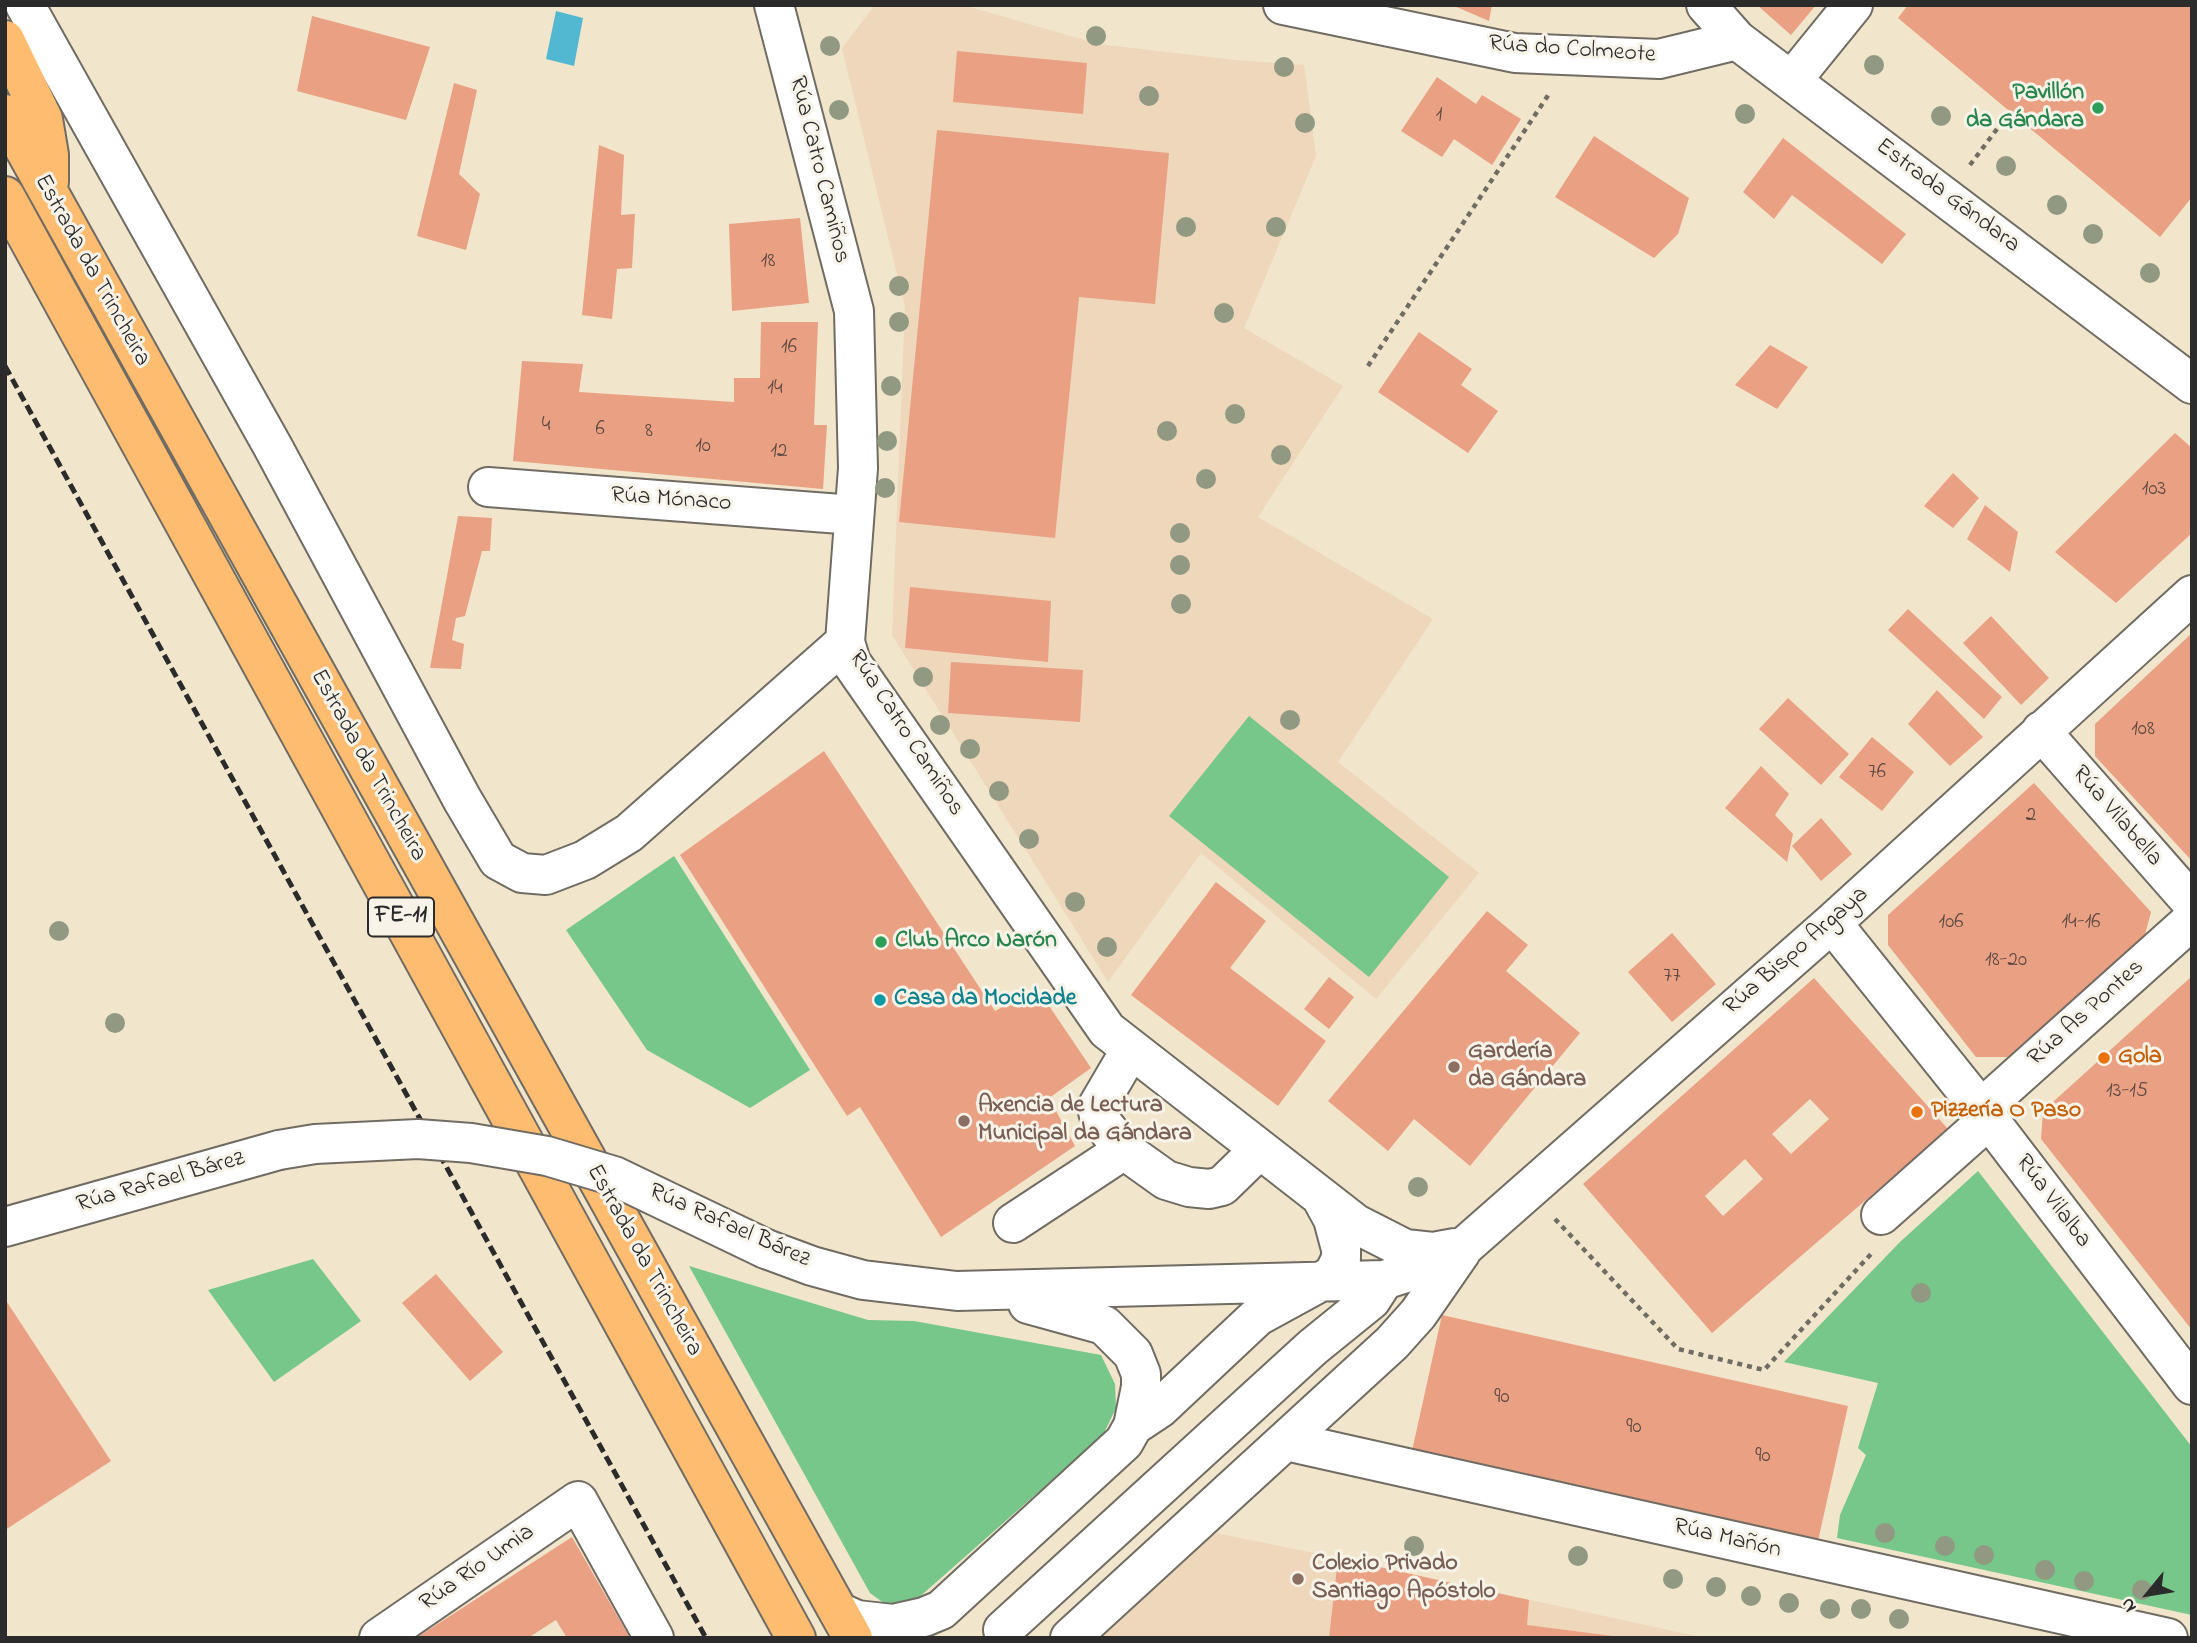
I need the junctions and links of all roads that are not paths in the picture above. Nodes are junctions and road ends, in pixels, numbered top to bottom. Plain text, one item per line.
1 (25, 5) edge
2 (1283, 5) edge
3 (1706, 5) edge
4 (1853, 5) edge
5 (780, 11) edge
6 (5, 40) edge
7 (1737, 40) junction
8 (1793, 79) junction
9 (5, 114) edge
10 (49, 194) junction
11 (5, 196) edge
12 (2192, 384) edge
13 (488, 487) dead end
14 (854, 515) junction
15 (2192, 595) edge
16 (845, 642) junction
17 (2041, 731) junction
18 (2192, 903) edge
19 (2192, 920) edge
20 (1832, 923) junction
21 (1131, 1049) junction
22 (1985, 1114) junction
23 (1124, 1150) junction
24 (1259, 1150) junction
25 (1322, 1199) junction
26 (1013, 1223) dead end
27 (5, 1227) edge
28 (1878, 1232) road end
29 (1465, 1246) junction
30 (1384, 1280) junction
31 (1325, 1282) junction
32 (957, 1291) junction
33 (2192, 1385) edge
34 (1133, 1426) junction
35 (1286, 1441) junction
36 (846, 1625) edge
37 (1003, 1630) dead end
38 (379, 1638) edge
39 (654, 1638) edge
40 (796, 1638) edge
41 (1070, 1638) edge
42 (2168, 1638) edge

1 - 16 street
2 - 7 street, Rúa do Colmeote
3 - 7 street, Estrada Gándara
4 - 8 street
5 - 14 street, Rúa Catro Camiños
6 - 10 highway
7 - 8 street, Estrada Gándara
8 - 12 street, Estrada Gándara
9 - 10 highway, Estrada da Trincheira / FE-11
10 - 36 highway, Estrada da Trincheira / FE-11
11 - 40 highway, Estrada da Trincheira / FE-11
13 - 14 street, Rúa Mónaco
14 - 16 street, Rúa Catro Camiños
15 - 17 street, Rúa Bispo Argaya
16 - 21 street, Rúa Catro Camiños
17 - 18 street, Rúa Vilabella
17 - 20 street, Rúa Bispo Argaya
19 - 22 street, Rúa As Pontes
20 - 22 street, Rúa Vilalba
20 - 29 street, Rúa Bispo Argaya
21 - 23 street
21 - 24 street, Rúa Catro Camiños
22 - 28 street, Rúa As Pontes
22 - 33 street, Rúa Vilalba
23 - 24 street
23 - 26 street
24 - 25 street, Rúa Catro Camiños
25 - 29 street, Rúa Catro Camiños
25 - 31 street
27 - 32 street, Rúa Rafael Bárez, bridge
29 - 30 street, Rúa Bispo Argaya
29 - 35 street
30 - 31 street, Rúa Rafael Bárez
30 - 37 street
31 - 32 street, Rúa Rafael Bárez
31 - 34 street
32 - 34 street
34 - 36 street
35 - 41 street
35 - 42 street, Rúa Mañón
38 - 39 street, Rúa Río Umia

